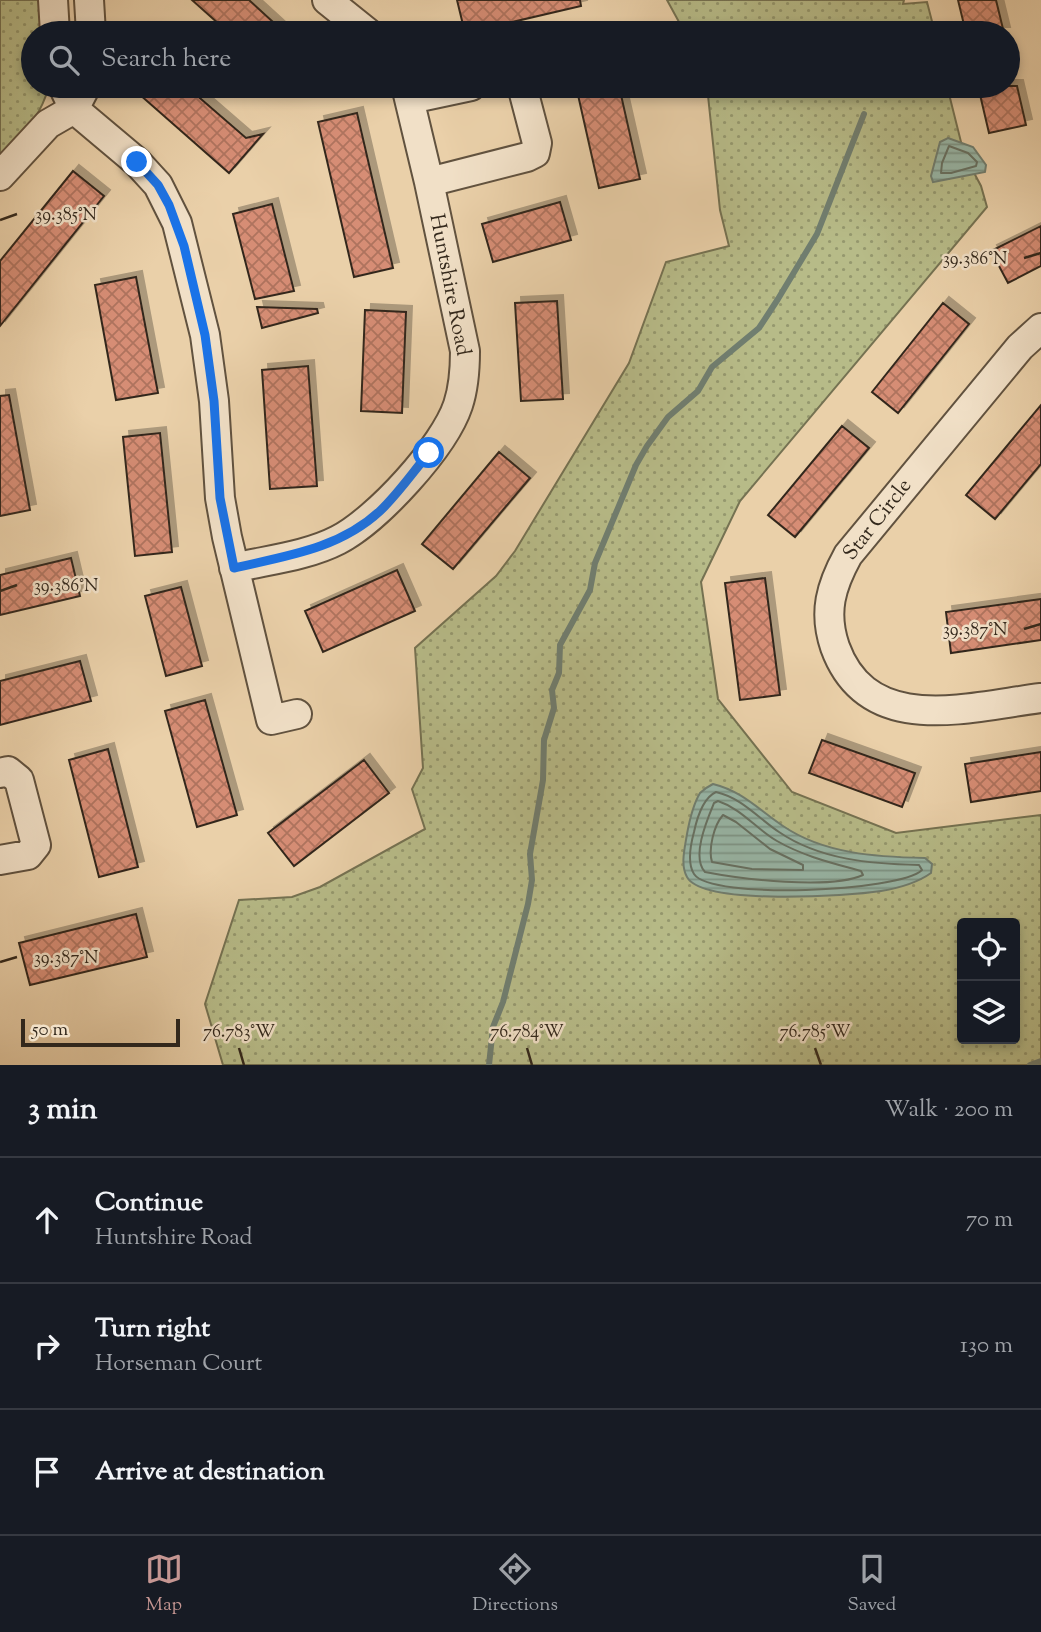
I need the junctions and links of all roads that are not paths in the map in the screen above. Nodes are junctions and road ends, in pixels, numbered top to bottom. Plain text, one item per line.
1 (53, 0) edge
2 (89, 0) edge
3 (327, 0) edge
4 (54, 21) edge
5 (90, 21) edge
6 (353, 21) edge
7 (70, 98) edge
8 (79, 98) edge
9 (409, 98) edge
10 (525, 98) edge
11 (0, 176) edge
12 (429, 182) junction
13 (1041, 328) edge
14 (234, 568) junction
15 (1041, 698) edge
16 (297, 714) dead end
17 (0, 773) edge
18 (0, 860) edge

1 - 4 street
2 - 5 street
3 - 6 street
7 - 11 street
8 - 14 street
9 - 12 street, Huntshire Road
10 - 12 street
12 - 14 street, Huntshire Road
13 - 15 street, Star Circle
14 - 16 street
17 - 18 street

